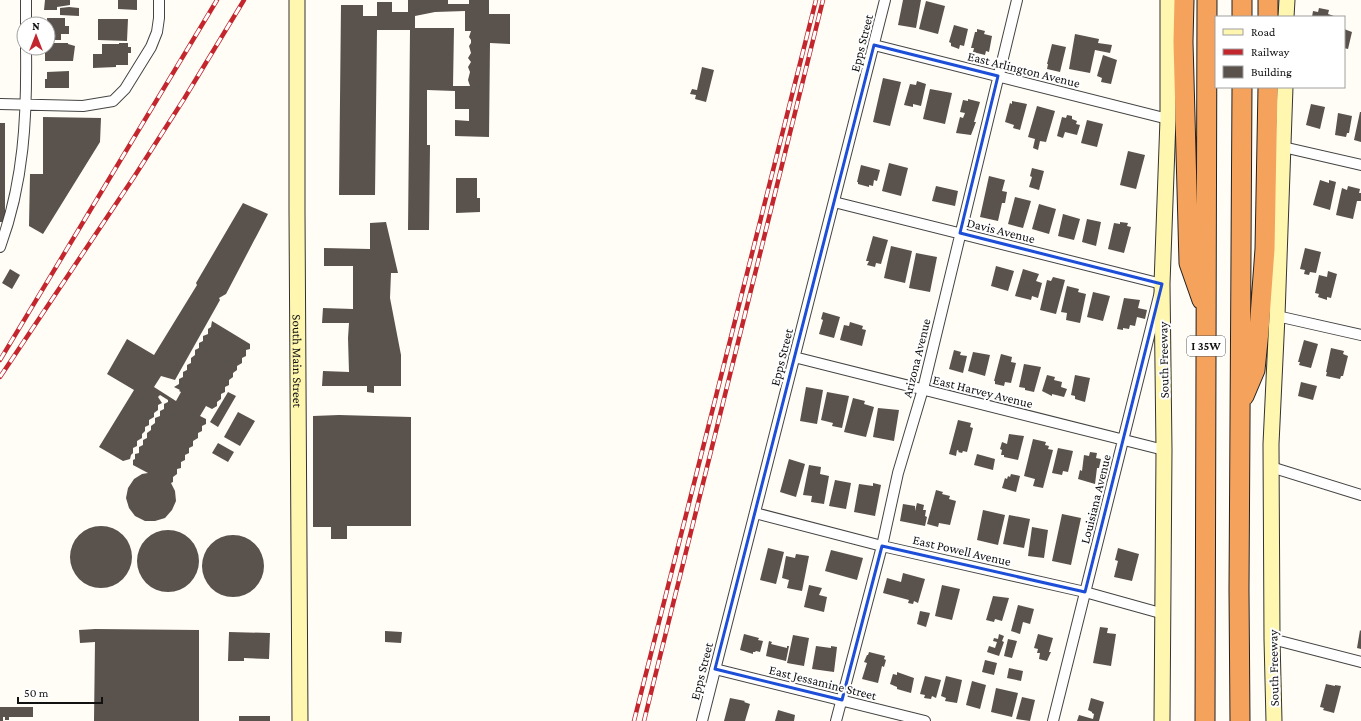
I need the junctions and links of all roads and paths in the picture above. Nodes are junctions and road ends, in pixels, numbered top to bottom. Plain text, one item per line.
1 (26, 0) edge
2 (159, 0) edge
3 (297, 0) edge
4 (885, 0) edge
5 (1017, 0) edge
6 (1168, 0) edge
7 (1184, 0) edge
8 (1207, 0) edge
9 (1242, 0) edge
10 (1268, 0) edge
11 (1287, 0) edge
12 (26, 16) edge
13 (1242, 16) edge
14 (1268, 16) edge
15 (1286, 16) edge
16 (874, 45) junction
17 (26, 56) edge
18 (998, 76) junction
19 (1242, 88) edge
20 (1268, 88) edge
21 (1285, 88) edge
22 (0, 104) edge
23 (27, 104) junction
24 (1168, 119) junction
25 (1283, 147) junction
26 (1361, 165) edge
27 (834, 202) junction
28 (960, 233) junction
29 (0, 248) edge
30 (1162, 284) junction
31 (1206, 314) junction
32 (1277, 316) junction
33 (1361, 335) edge
34 (794, 357) junction
35 (923, 389) junction
36 (1240, 405) junction
37 (1123, 439) junction
38 (1164, 450) junction
39 (1270, 467) junction
40 (1361, 495) edge
41 (755, 513) junction
42 (882, 546) junction
43 (1086, 592) junction
44 (1164, 614) junction
45 (1272, 638) junction
46 (1361, 662) edge
47 (715, 669) junction
48 (842, 700) junction
49 (300, 721) edge
50 (702, 721) edge
51 (836, 721) edge
52 (925, 721) edge
53 (1053, 721) edge
54 (1162, 721) edge
55 (1205, 721) edge
56 (1240, 721) edge
57 (1274, 721) edge

1 - 12 street
2 - 23 street
3 - 49 main road, South Main Street
4 - 16 street, Epps Street
5 - 18 street, Arizona Avenue
6 - 24 main road, South Freeway
7 - 31 highway
8 - 31 highway, I 35W
9 - 13 highway
10 - 14 highway
11 - 15 main road
16 - 18 street, East Arlington Avenue
16 - 27 street, Epps Street
17 - 23 street
18 - 24 street, East Arlington Avenue
18 - 28 street, Arizona Avenue
19 - 36 highway, I 35W
20 - 36 highway
21 - 25 main road, South Freeway
22 - 23 street
23 - 29 street
24 - 30 main road, South Freeway
25 - 26 street
25 - 32 main road, South Freeway
27 - 28 street, Davis Avenue
27 - 34 street, Epps Street
28 - 30 street, Davis Avenue
28 - 35 street, Arizona Avenue
30 - 37 street, Louisiana Avenue
30 - 38 main road, South Freeway
31 - 55 highway, I 35W
32 - 33 street
32 - 39 main road, South Freeway
34 - 35 street, East Harvey Avenue
34 - 41 street, Epps Street
35 - 37 street, East Harvey Avenue
35 - 42 street, Arizona Avenue
36 - 56 highway, I 35W
37 - 38 street, East Harvey Avenue
37 - 43 street, Louisiana Avenue
38 - 44 main road, South Freeway
39 - 40 street
39 - 45 main road, South Freeway
41 - 42 street, East Powell Avenue
41 - 47 street, Epps Street
42 - 43 street, East Powell Avenue
42 - 48 street, Arizona Avenue
43 - 44 street, East Powell Avenue
43 - 53 street, Louisiana Avenue
44 - 54 main road, South Freeway
45 - 46 street
45 - 57 main road, South Freeway
47 - 48 street, East Jessamine Street
47 - 50 street, Epps Street
48 - 51 street, Arizona Avenue
48 - 52 street, East Jessamine Street

